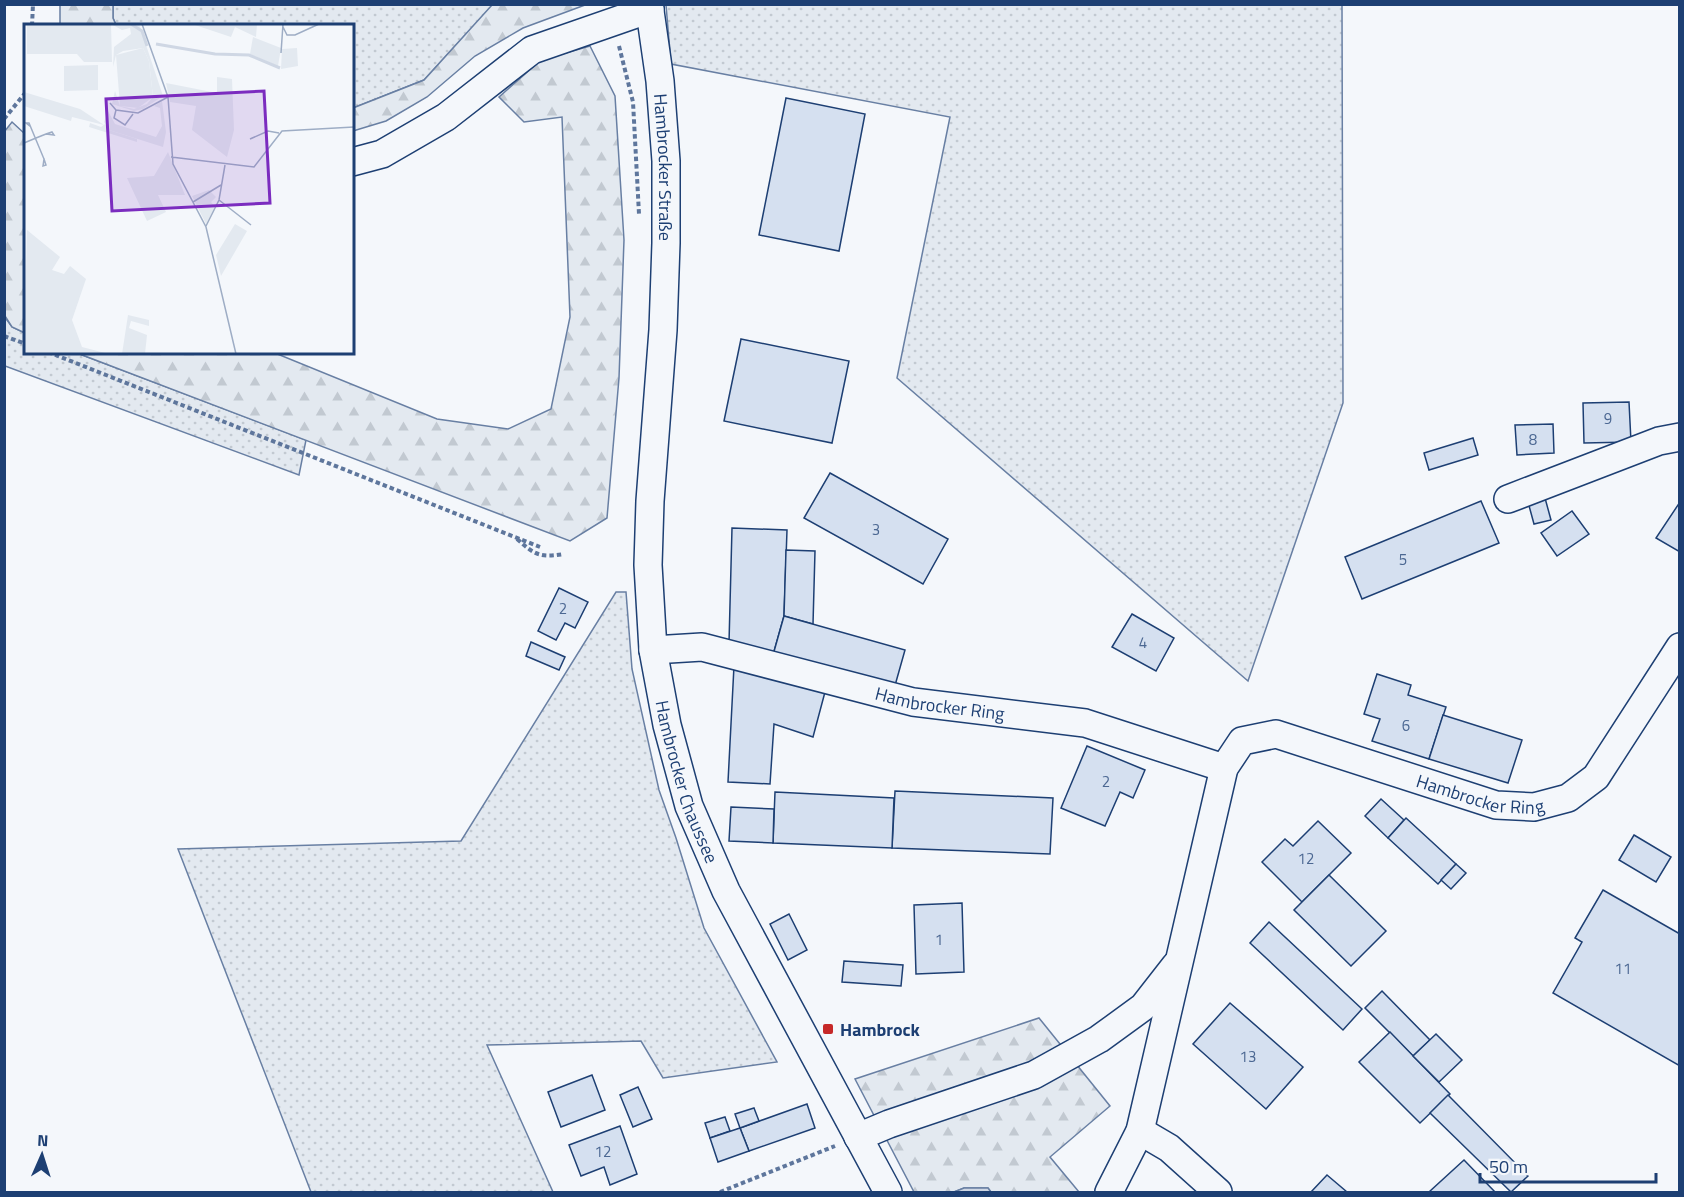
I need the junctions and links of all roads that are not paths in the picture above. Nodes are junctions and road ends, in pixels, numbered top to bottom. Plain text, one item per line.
1 (650, 7) edge
2 (354, 161) edge
3 (663, 330) joint
4 (1680, 437) edge
5 (1508, 499) dead end
6 (1680, 647) edge
7 (653, 650) junction
8 (1224, 768) junction
9 (1179, 960) junction
10 (1140, 1131) junction
11 (849, 1141) junction
12 (888, 1192) edge
13 (1109, 1192) edge
14 (1218, 1192) edge

1 - 2 street
1 - 3 street, Hambrocker Straße
3 - 7 street, Hambrocker Chaussee
4 - 5 street
6 - 8 street, Hambrocker Ring
7 - 8 street, Hambrocker Ring
7 - 11 street, Hambrocker Chaussee
8 - 9 street, Hambrocker Ring
9 - 10 street, Hambrocker Ring
9 - 11 street, Hambrocker Ring
10 - 13 street, Hambrocker Ring
10 - 14 street
11 - 12 street, Hambrocker Chaussee

